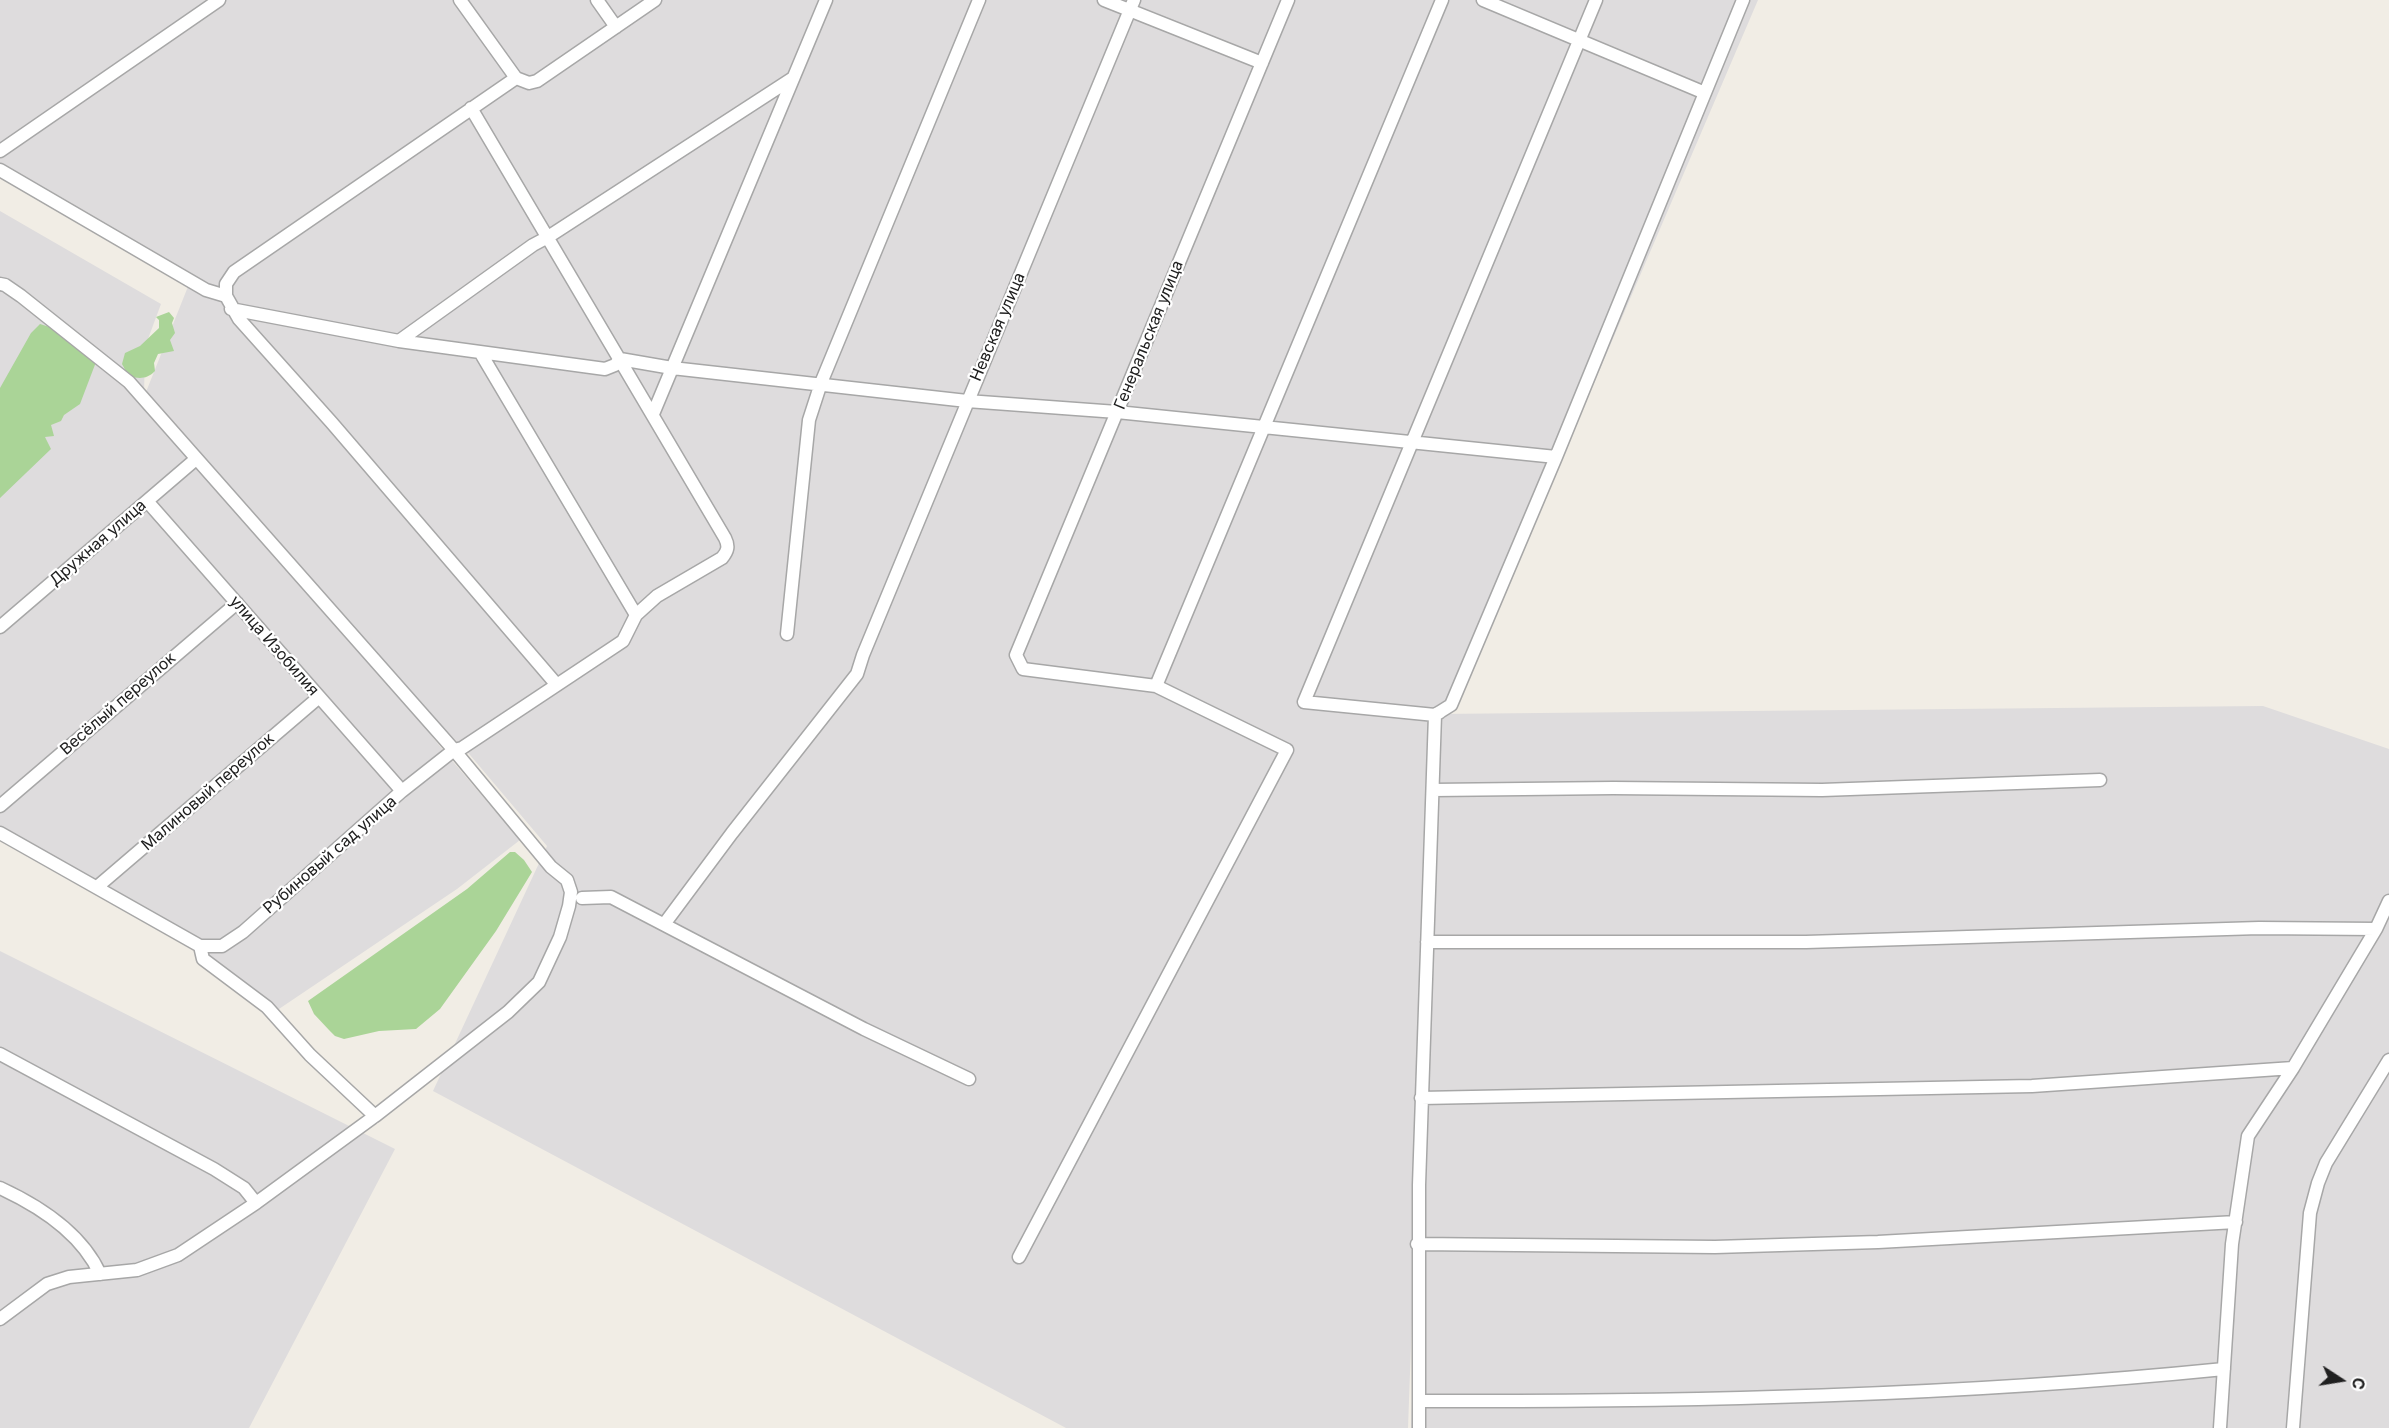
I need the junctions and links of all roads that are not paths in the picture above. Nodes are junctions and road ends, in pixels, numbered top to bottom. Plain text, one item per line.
1 (219, 0) edge
2 (460, 0) edge
3 (597, 0) edge
4 (655, 0) edge
5 (826, 0) edge
6 (979, 0) edge
7 (1104, 0) edge
8 (1288, 0) edge
9 (1442, 0) edge
10 (1483, 0) edge
11 (1596, 0) edge
12 (1743, 0) edge
13 (1132, 5) edge
14 (616, 27) junction
15 (1580, 40) junction
16 (1262, 63) junction
17 (516, 78) junction
18 (793, 78) junction
19 (1705, 93) junction
20 (471, 108) junction
21 (0, 151) edge
22 (0, 170) edge
23 (548, 237) junction
24 (0, 284) edge
25 (225, 296) junction
26 (231, 309) junction
27 (399, 341) junction
28 (480, 352) junction
29 (620, 359) junction
30 (672, 368) junction
31 (821, 383) junction
32 (968, 401) junction
33 (1117, 412) junction
34 (653, 414) junction
35 (1266, 428) junction
36 (1411, 443) junction
37 (1556, 457) junction
38 (196, 459) junction
39 (147, 501) junction
40 (237, 603) junction
41 (636, 615) junction
42 (0, 627) edge
43 (787, 634) dead end
44 (557, 685) junction
45 (1156, 686) junction
46 (318, 698) junction
47 (1435, 715) junction
48 (454, 750) junction
49 (2100, 780) dead end
50 (1433, 790) junction
51 (402, 791) junction
52 (0, 806) edge
53 (0, 833) edge
54 (97, 887) junction
55 (582, 898) dead end
56 (2389, 901) edge
57 (665, 923) junction
58 (2376, 929) junction
59 (1427, 942) junction
60 (200, 946) junction
61 (0, 1054) edge
62 (2389, 1060) edge
63 (2293, 1068) junction
64 (969, 1079) dead end
65 (1421, 1098) junction
66 (375, 1116) junction
67 (0, 1188) edge
68 (256, 1203) junction
69 (2236, 1222) junction
70 (1417, 1244) junction
71 (1019, 1257) dead end
72 (100, 1274) junction
73 (0, 1320) edge
74 (2224, 1369) junction
75 (1419, 1401) junction
76 (1419, 1428) edge
77 (2220, 1428) edge
78 (2293, 1428) edge

1 - 21 street
2 - 17 street
3 - 14 street
4 - 14 street
5 - 18 street
6 - 31 street
7 - 13 street
8 - 16 street, Генеральская улица
9 - 35 street
10 - 15 street
11 - 15 street
12 - 19 street
13 - 16 street
13 - 32 street, Невская улица
14 - 17 street
15 - 19 street
15 - 36 street
16 - 33 street, Генеральская улица
17 - 20 street
18 - 23 street
18 - 30 street
19 - 37 street
20 - 23 street
20 - 25 street
22 - 25 street
23 - 27 street
23 - 29 street
24 - 38 street
25 - 26 street
26 - 27 street
26 - 44 street
27 - 28 street
28 - 29 street
28 - 41 street
29 - 30 street
29 - 34 street
30 - 31 street
30 - 34 street
31 - 32 street
31 - 43 street
32 - 33 street
32 - 57 street, Невская улица
33 - 35 street
33 - 45 street, Генеральская улица
34 - 41 street
35 - 36 street
35 - 45 street
36 - 37 street
36 - 47 street
37 - 47 street
38 - 39 street, Дружная улица
38 - 48 street
39 - 40 street, улица Изобилия
39 - 42 street, Дружная улица
40 - 46 street, улица Изобилия
40 - 52 street, Весёлый переулок
41 - 44 street, Рубиновый сад улица
44 - 48 street, Рубиновый сад улица
45 - 71 street
46 - 51 street, улица Изобилия
46 - 54 street, Малиновый переулок
47 - 50 street
48 - 51 street, Рубиновый сад улица
48 - 66 street
49 - 50 street
50 - 59 street
51 - 60 street, Рубиновый сад улица
53 - 54 street
54 - 60 street
55 - 57 street
56 - 58 street
57 - 64 street
58 - 59 street
58 - 63 street
59 - 65 street
60 - 66 street
61 - 68 street
62 - 78 street
63 - 65 street
63 - 69 street
65 - 70 street
66 - 68 street
67 - 72 street
68 - 72 street
69 - 70 street
69 - 74 street
70 - 75 street
72 - 73 street
74 - 75 street
74 - 77 street
75 - 76 street

